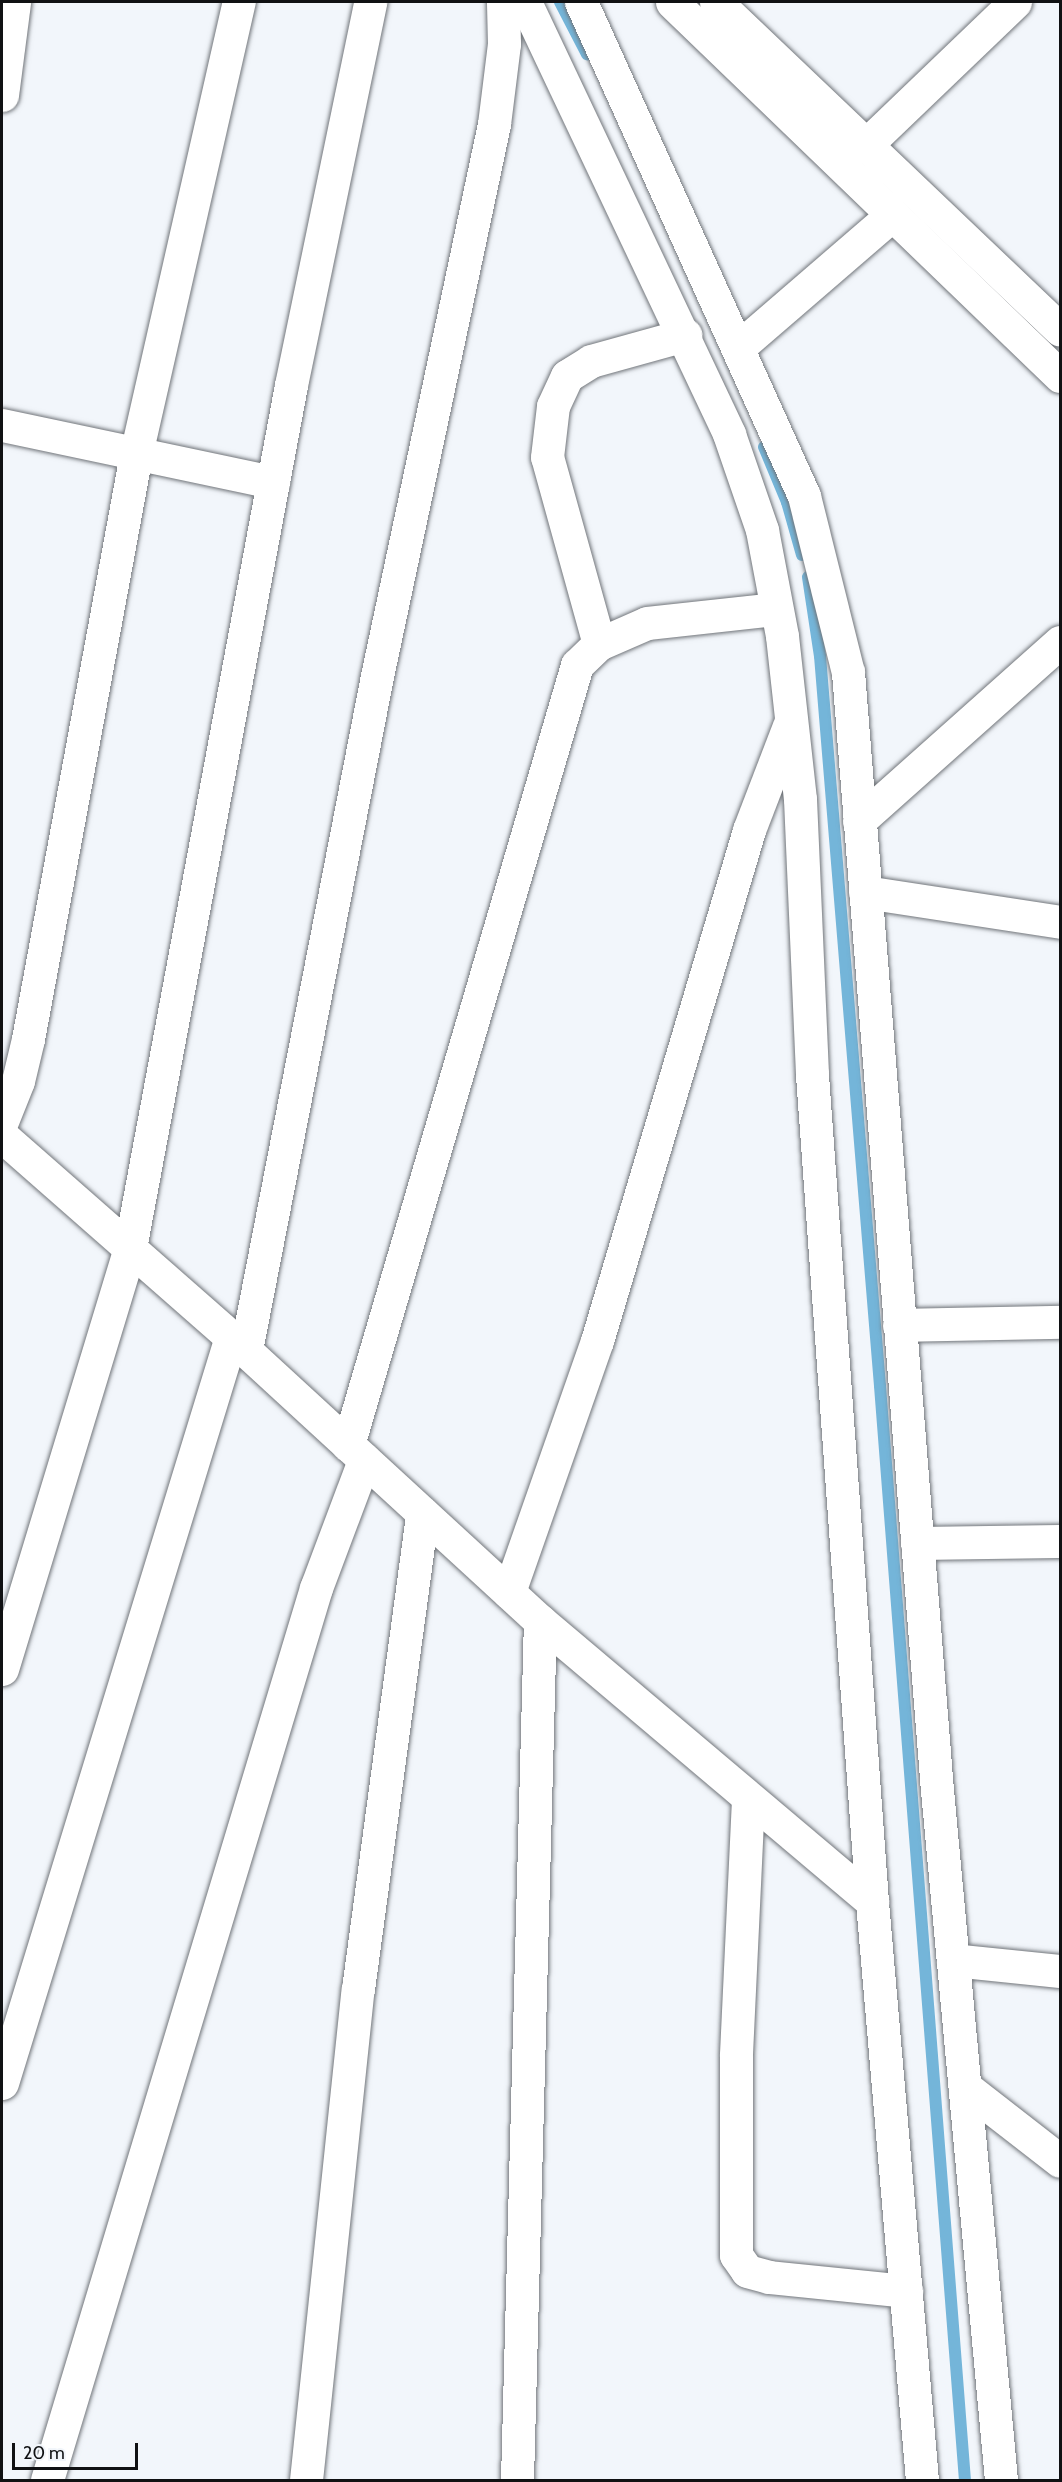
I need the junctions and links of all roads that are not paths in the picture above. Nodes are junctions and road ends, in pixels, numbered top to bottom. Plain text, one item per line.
1 (14, 2) edge
2 (239, 2) edge
3 (370, 2) edge
4 (503, 2) edge
5 (525, 2) edge
6 (581, 2) edge
7 (672, 2) edge
8 (716, 2) edge
9 (1015, 2) edge
10 (4, 63) edge
11 (2, 95) edge
12 (867, 144) junction
13 (892, 215) junction
14 (1060, 330) edge
15 (685, 335) junction
16 (739, 347) junction
17 (1060, 376) edge
18 (2, 425) edge
19 (136, 454) junction
20 (273, 482) junction
21 (776, 609) junction
22 (1060, 642) edge
23 (599, 644) junction
24 (791, 721) junction
25 (859, 821) junction
26 (865, 892) junction
27 (1060, 922) edge
28 (2, 1121) edge
29 (2, 1136) edge
30 (130, 1248) junction
31 (1060, 1322) edge
32 (899, 1325) junction
33 (238, 1343) junction
34 (356, 1453) junction
35 (422, 1513) junction
36 (1060, 1541) edge
37 (917, 1544) junction
38 (509, 1592) junction
39 (540, 1621) junction
40 (2, 1669) edge
41 (748, 1799) junction
42 (872, 1902) junction
43 (953, 1960) junction
44 (1060, 1971) edge
45 (2, 2083) edge
46 (965, 2087) junction
47 (1060, 2161) edge
48 (906, 2291) junction
49 (47, 2481) edge
50 (306, 2481) edge
51 (517, 2481) edge
52 (922, 2481) edge
53 (1001, 2481) edge

1 - 10 street
2 - 19 street
3 - 20 street
4 - 33 street
5 - 15 street
6 - 16 street
7 - 13 street
8 - 12 street
9 - 12 street
10 - 11 street
12 - 14 street
13 - 16 street
13 - 17 street
15 - 21 street
15 - 23 street
16 - 25 street
18 - 19 street
19 - 20 street
19 - 28 street
20 - 30 street
21 - 23 street
21 - 24 street
22 - 25 street
23 - 34 street
24 - 38 street
24 - 42 street
25 - 26 street
26 - 27 street
26 - 32 street
29 - 30 street
30 - 33 street
30 - 40 street
31 - 32 street
32 - 37 street
33 - 34 street
33 - 45 street
34 - 35 street
34 - 49 street
35 - 38 street
35 - 50 street
36 - 37 street
37 - 43 street
38 - 39 street
39 - 41 street
39 - 51 street
41 - 42 street
41 - 48 street
42 - 48 street
43 - 44 street
43 - 46 street
46 - 47 street
46 - 53 street
48 - 52 street

